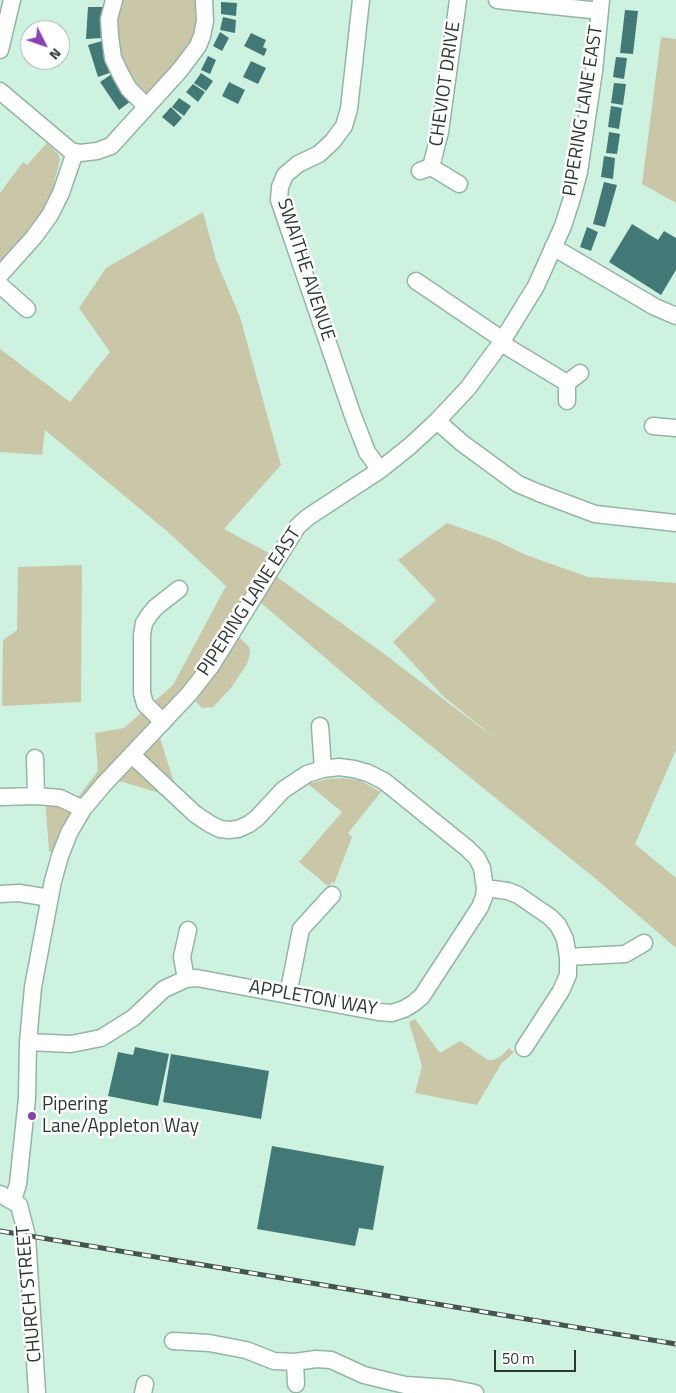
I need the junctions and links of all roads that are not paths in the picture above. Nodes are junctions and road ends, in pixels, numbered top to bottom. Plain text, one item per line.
1 (12, 0) edge
2 (114, 0) edge
3 (204, 0) edge
4 (361, 0) edge
5 (458, 0) edge
6 (497, 0) edge
7 (600, 6) edge
8 (0, 50) edge
9 (0, 91) edge
10 (146, 106) junction
11 (75, 152) junction
12 (459, 184) dead end
13 (553, 247) junction
14 (0, 275) edge
15 (416, 281) dead end
16 (0, 285) edge
17 (27, 310) dead end
18 (676, 316) edge
19 (502, 342) junction
20 (567, 401) dead end
21 (437, 421) junction
22 (653, 426) dead end
23 (676, 428) edge
24 (380, 470) junction
25 (676, 523) edge
26 (179, 589) dead end
27 (163, 722) junction
28 (320, 726) dead end
29 (34, 754) dead end
30 (132, 754) junction
31 (324, 768) junction
32 (36, 796) junction
33 (0, 797) edge
34 (83, 809) junction
35 (485, 888) junction
36 (0, 894) edge
37 (332, 895) dead end
38 (50, 898) junction
39 (188, 930) dead end
40 (644, 943) dead end
41 (568, 958) junction
42 (186, 979) junction
43 (288, 995) junction
44 (28, 1042) junction
45 (524, 1048) dead end
46 (6, 1197) edge
47 (173, 1341) dead end
48 (295, 1362) junction
49 (296, 1384) dead end
50 (404, 1389) edge
51 (37, 1393) edge
52 (475, 1393) edge

1 - 8 street
2 - 10 street
3 - 10 street
4 - 24 street, SWAITHE AVENUE
5 - 12 street, CHEVIOT DRIVE
6 - 7 street
7 - 13 street, PIPERING LANE EAST
9 - 11 street
10 - 11 street
11 - 14 street
13 - 18 street
13 - 19 street, PIPERING LANE EAST
15 - 19 street
16 - 17 street
19 - 20 street
19 - 21 street, PIPERING LANE EAST
21 - 24 street, PIPERING LANE EAST
21 - 25 street
22 - 23 street
24 - 27 street, PIPERING LANE EAST
26 - 27 street
27 - 30 street, PIPERING LANE EAST
28 - 31 street
29 - 32 street
30 - 31 street
30 - 34 street, PIPERING LANE EAST
31 - 35 street
32 - 33 street
32 - 34 street
34 - 38 street, PIPERING LANE EAST
35 - 41 street
35 - 43 street, APPLETON WAY
36 - 38 street
37 - 43 street
38 - 44 street, PIPERING LANE EAST
39 - 42 street
40 - 41 street
41 - 45 street
42 - 43 street, APPLETON WAY
42 - 44 street, APPLETON WAY
44 - 46 street, PIPERING LANE EAST
46 - 51 street, CHURCH STREET
47 - 48 street
48 - 49 street
48 - 50 street
50 - 52 street

